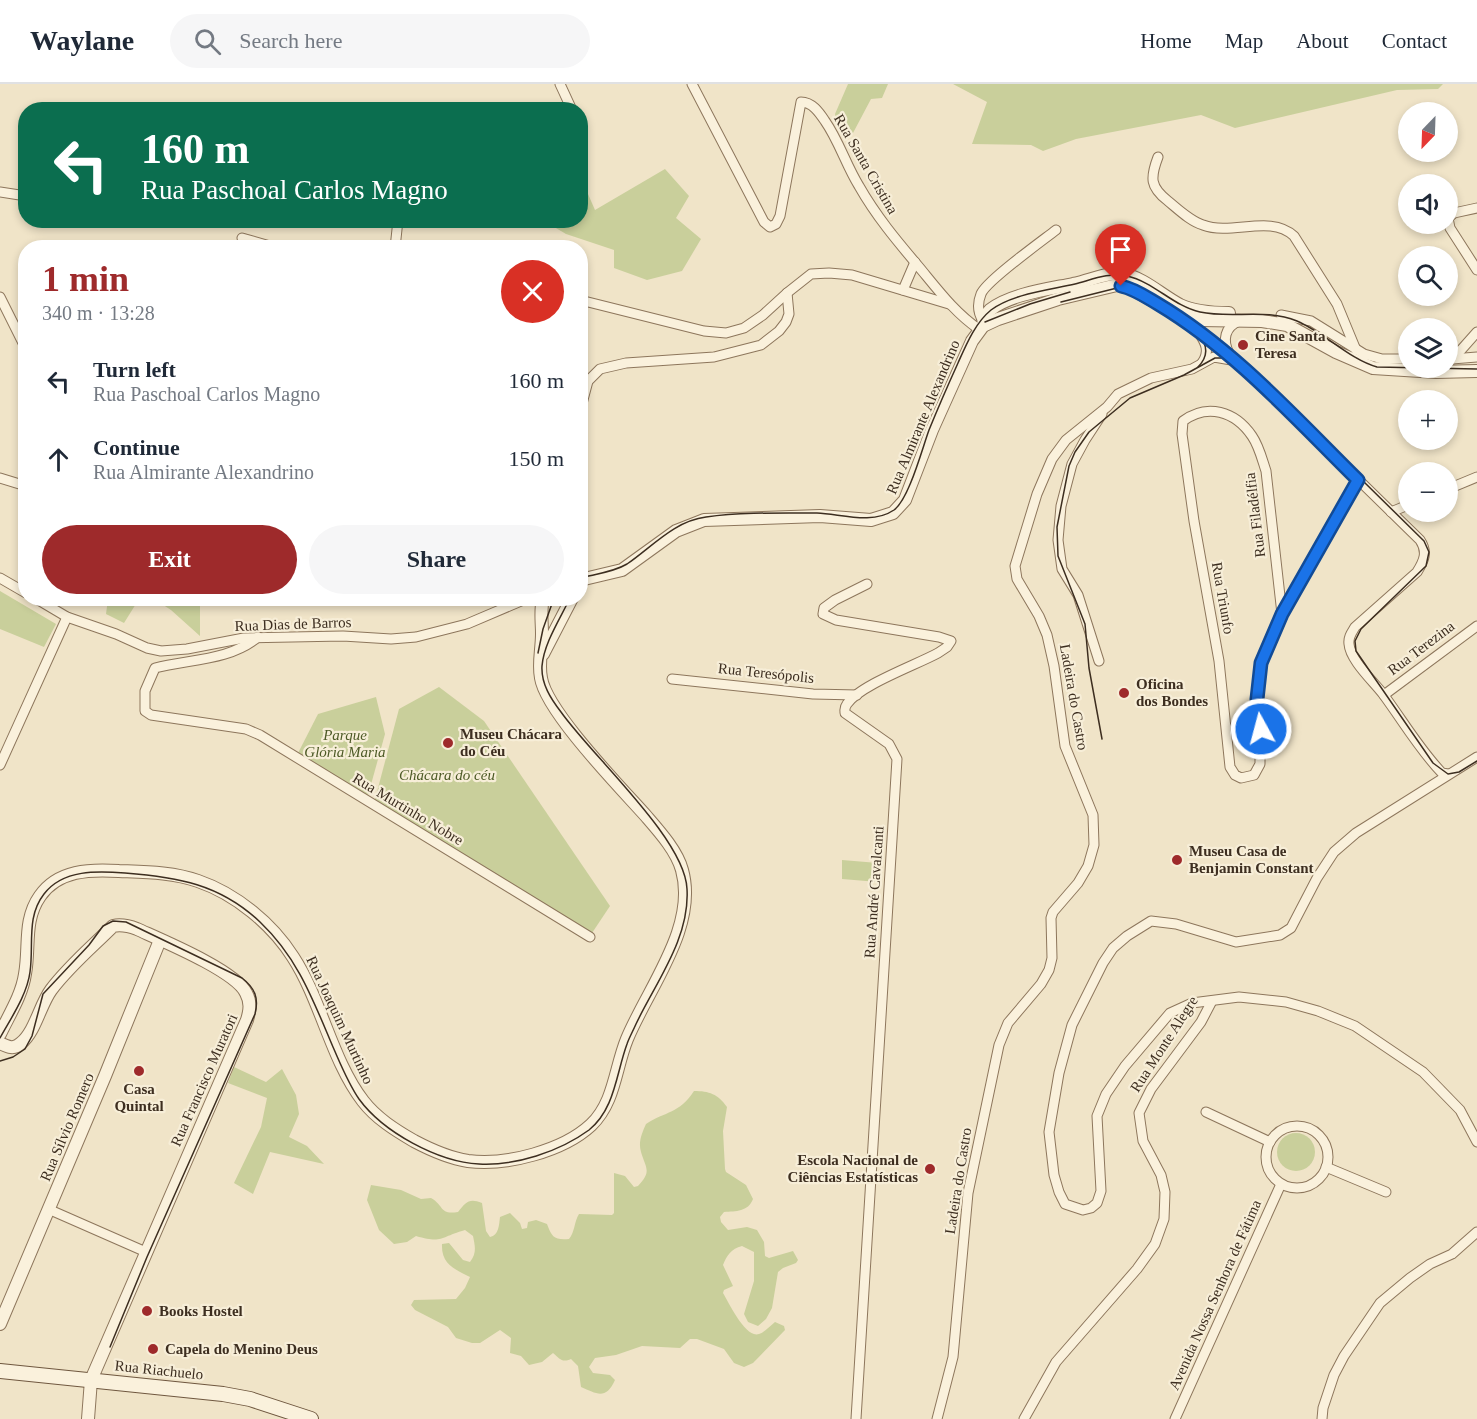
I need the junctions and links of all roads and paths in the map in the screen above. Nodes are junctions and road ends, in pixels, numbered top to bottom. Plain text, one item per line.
1 (560, 84) edge
2 (692, 84) edge
3 (569, 102) edge
4 (1158, 157) dead end
5 (0, 192) edge
6 (18, 195) edge
7 (1477, 208) edge
8 (1056, 230) dead end
9 (242, 238) dead end
10 (249, 240) edge
11 (915, 262) junction
12 (1477, 270) edge
13 (903, 290) junction
14 (787, 293) junction
15 (0, 297) edge
16 (588, 302) edge
17 (950, 304) junction
18 (1165, 308) junction
19 (1239, 321) junction
20 (982, 326) junction
21 (1193, 327) junction
22 (18, 332) edge
23 (1477, 332) edge
24 (1458, 351) edge
25 (1357, 355) junction
26 (1477, 357) edge
27 (1233, 358) junction
28 (1458, 358) edge
29 (1398, 359) edge
30 (1201, 365) junction
31 (1477, 371) edge
32 (588, 381) edge
33 (1107, 407) junction
34 (1182, 434) joint
35 (1477, 477) edge
36 (0, 478) edge
37 (1358, 480) junction
38 (18, 484) edge
39 (1458, 485) edge
40 (1398, 509) edge
41 (1391, 512) junction
42 (0, 578) edge
43 (588, 579) edge
44 (867, 584) dead end
45 (18, 588) edge
46 (48, 606) edge
47 (510, 606) edge
48 (541, 606) edge
49 (568, 606) edge
50 (1282, 614) junction
51 (67, 617) junction
52 (1477, 626) edge
53 (258, 638) junction
54 (541, 658) junction
55 (1099, 661) dead end
56 (672, 679) dead end
57 (857, 695) junction
58 (1384, 695) junction
59 (1477, 758) edge
60 (0, 765) edge
61 (1448, 774) junction
62 (590, 937) dead end
63 (160, 940) junction
64 (1212, 1001) junction
65 (0, 1034) edge
66 (0, 1043) edge
67 (1206, 1113) dead end
68 (1270, 1142) junction
69 (1477, 1142) edge
70 (1326, 1167) junction
71 (1281, 1184) junction
72 (1386, 1192) dead end
73 (48, 1209) junction
74 (1477, 1232) edge
75 (146, 1252) junction
76 (0, 1324) edge
77 (0, 1371) edge
78 (92, 1380) junction
79 (88, 1419) edge
80 (311, 1419) edge
81 (856, 1419) edge
82 (937, 1419) edge
83 (1024, 1419) edge
84 (1175, 1419) edge
85 (1322, 1419) edge

1 - 3 street
2 - 11 street, Rua Santa Cristina
4 - 25 street
5 - 6 street
7 - 12 street
8 - 20 street
9 - 10 street
11 - 13 street
11 - 17 street, Rua Santa Cristina
13 - 14 street
13 - 17 street
14 - 16 street
14 - 32 street
15 - 22 street
17 - 20 street, Rua Santa Cristina
18 - 19 street, Rua Almirante Alexandrino
18 - 20 street, Rua Almirante Alexandrino
18 - 21 street
19 - 25 street, Rua Almirante Alexandrino
19 - 27 street
20 - 25 street, Rua Almirante Alexandrino
20 - 43 street, Rua Almirante Alexandrino
21 - 27 street
21 - 30 street
23 - 24 street
25 - 29 street
25 - 31 street, Rua Almirante Alexandrino
26 - 28 street
27 - 30 street, Ladeira do Castro
27 - 37 street
30 - 33 street, Ladeira do Castro
33 - 55 street
33 - 82 street, Ladeira do Castro
34 - 50 street, Rua Filadélfia
34 - 50 street, Rua Triunfo
35 - 39 street
36 - 38 street
37 - 41 street
37 - 50 street
40 - 41 street
41 - 58 street
42 - 45 street
44 - 57 street
46 - 51 street, Rua Dias de Barros
47 - 53 street, Rua Dias de Barros
48 - 54 street, Rua Joaquim Murtinho
49 - 54 street
51 - 53 street, Rua Dias de Barros
51 - 60 street
52 - 58 street, Rua Terezina
53 - 62 street, Rua Murtinho Nobre
54 - 65 street, Rua Joaquim Murtinho
56 - 57 street, Rua Teresópolis
57 - 81 street, Rua André Cavalcanti
58 - 61 street
59 - 61 street, Rua Monte Alegre
61 - 64 street, Rua Monte Alegre
63 - 66 street, Rua Francisco Muratori
63 - 73 street, Rua Sílvio Romero
63 - 75 street, Rua Francisco Muratori
64 - 69 street
64 - 83 street, Rua Monte Alegre
67 - 68 street
68 - 70 street
68 - 71 street
70 - 71 street
70 - 72 street
71 - 84 street, Avenida Nossa Senhora de Fátima
73 - 75 street
73 - 76 street, Rua Sílvio Romero
74 - 85 street
75 - 78 street, Rua Francisco Muratori
77 - 78 main road, Rua Riachuelo
78 - 79 street, Rua Francisco Muratori
78 - 80 main road, Rua Riachuelo

